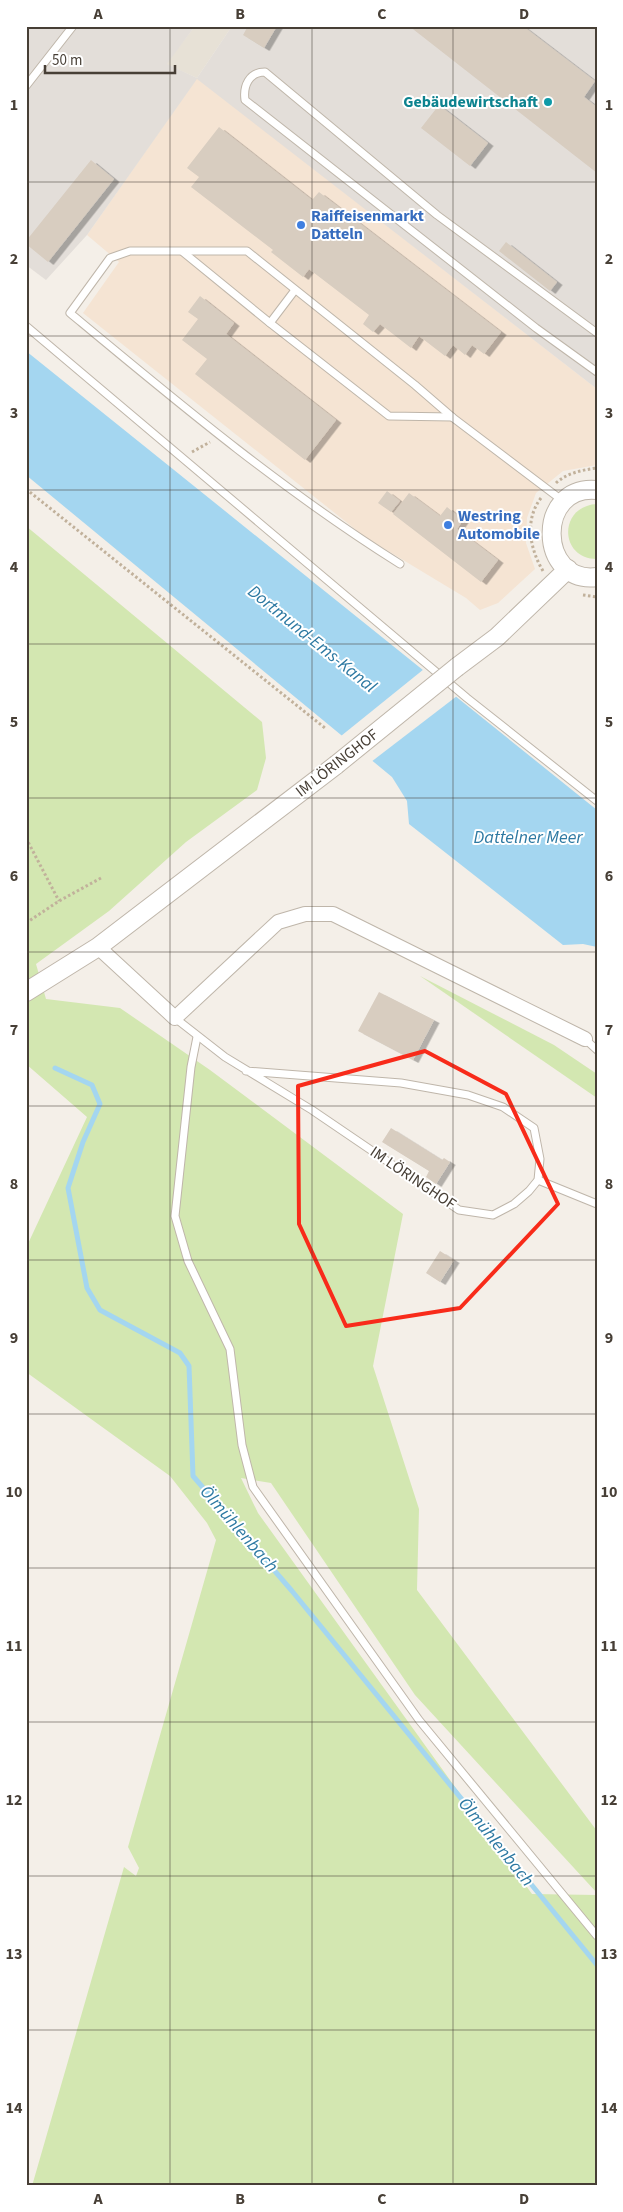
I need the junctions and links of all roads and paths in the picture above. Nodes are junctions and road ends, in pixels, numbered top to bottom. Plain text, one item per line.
1 (73, 26) edge
2 (26, 86) edge
3 (183, 252) junction
4 (295, 290) junction
5 (270, 323) junction
6 (26, 326) edge
7 (597, 333) edge
8 (597, 372) edge
9 (452, 418) junction
10 (220, 436) junction
11 (181, 459) junction
12 (26, 489) edge
13 (597, 490) edge
14 (564, 502) junction
15 (400, 564) dead end
16 (568, 569) junction
17 (597, 577) edge
18 (579, 594) dead end
19 (597, 597) edge
20 (325, 728) dead end
21 (597, 801) edge
22 (26, 838) edge
23 (101, 878) dead end
24 (59, 901) junction
25 (26, 923) edge
26 (98, 947) junction
27 (26, 992) edge
28 (175, 1018) junction
29 (197, 1037) junction
30 (585, 1039) joint
31 (597, 1050) edge
32 (246, 1071) junction
33 (538, 1180) junction
34 (597, 1204) edge
35 (597, 1936) edge

1 - 2 lane
3 - 4 lane
3 - 5 lane
3 - 10 lane
4 - 5 lane
4 - 9 lane
5 - 9 lane
6 - 11 lane
7 - 8 lane
9 - 14 lane
10 - 11 path
10 - 15 lane
11 - 21 lane
12 - 20 path
13 - 14 street
14 - 16 street
16 - 17 street
16 - 26 street, IM LÖRINGHOF, bridge
18 - 19 path
22 - 24 path
23 - 24 path
24 - 25 path
26 - 27 street, IM LÖRINGHOF
26 - 28 street, IM LÖRINGHOF
28 - 29 lane, IM LÖRINGHOF
28 - 30 street
29 - 32 lane, IM LÖRINGHOF
29 - 35 lane
30 - 31 lane
32 - 33 lane, IM LÖRINGHOF
32 - 33 lane
33 - 34 lane

